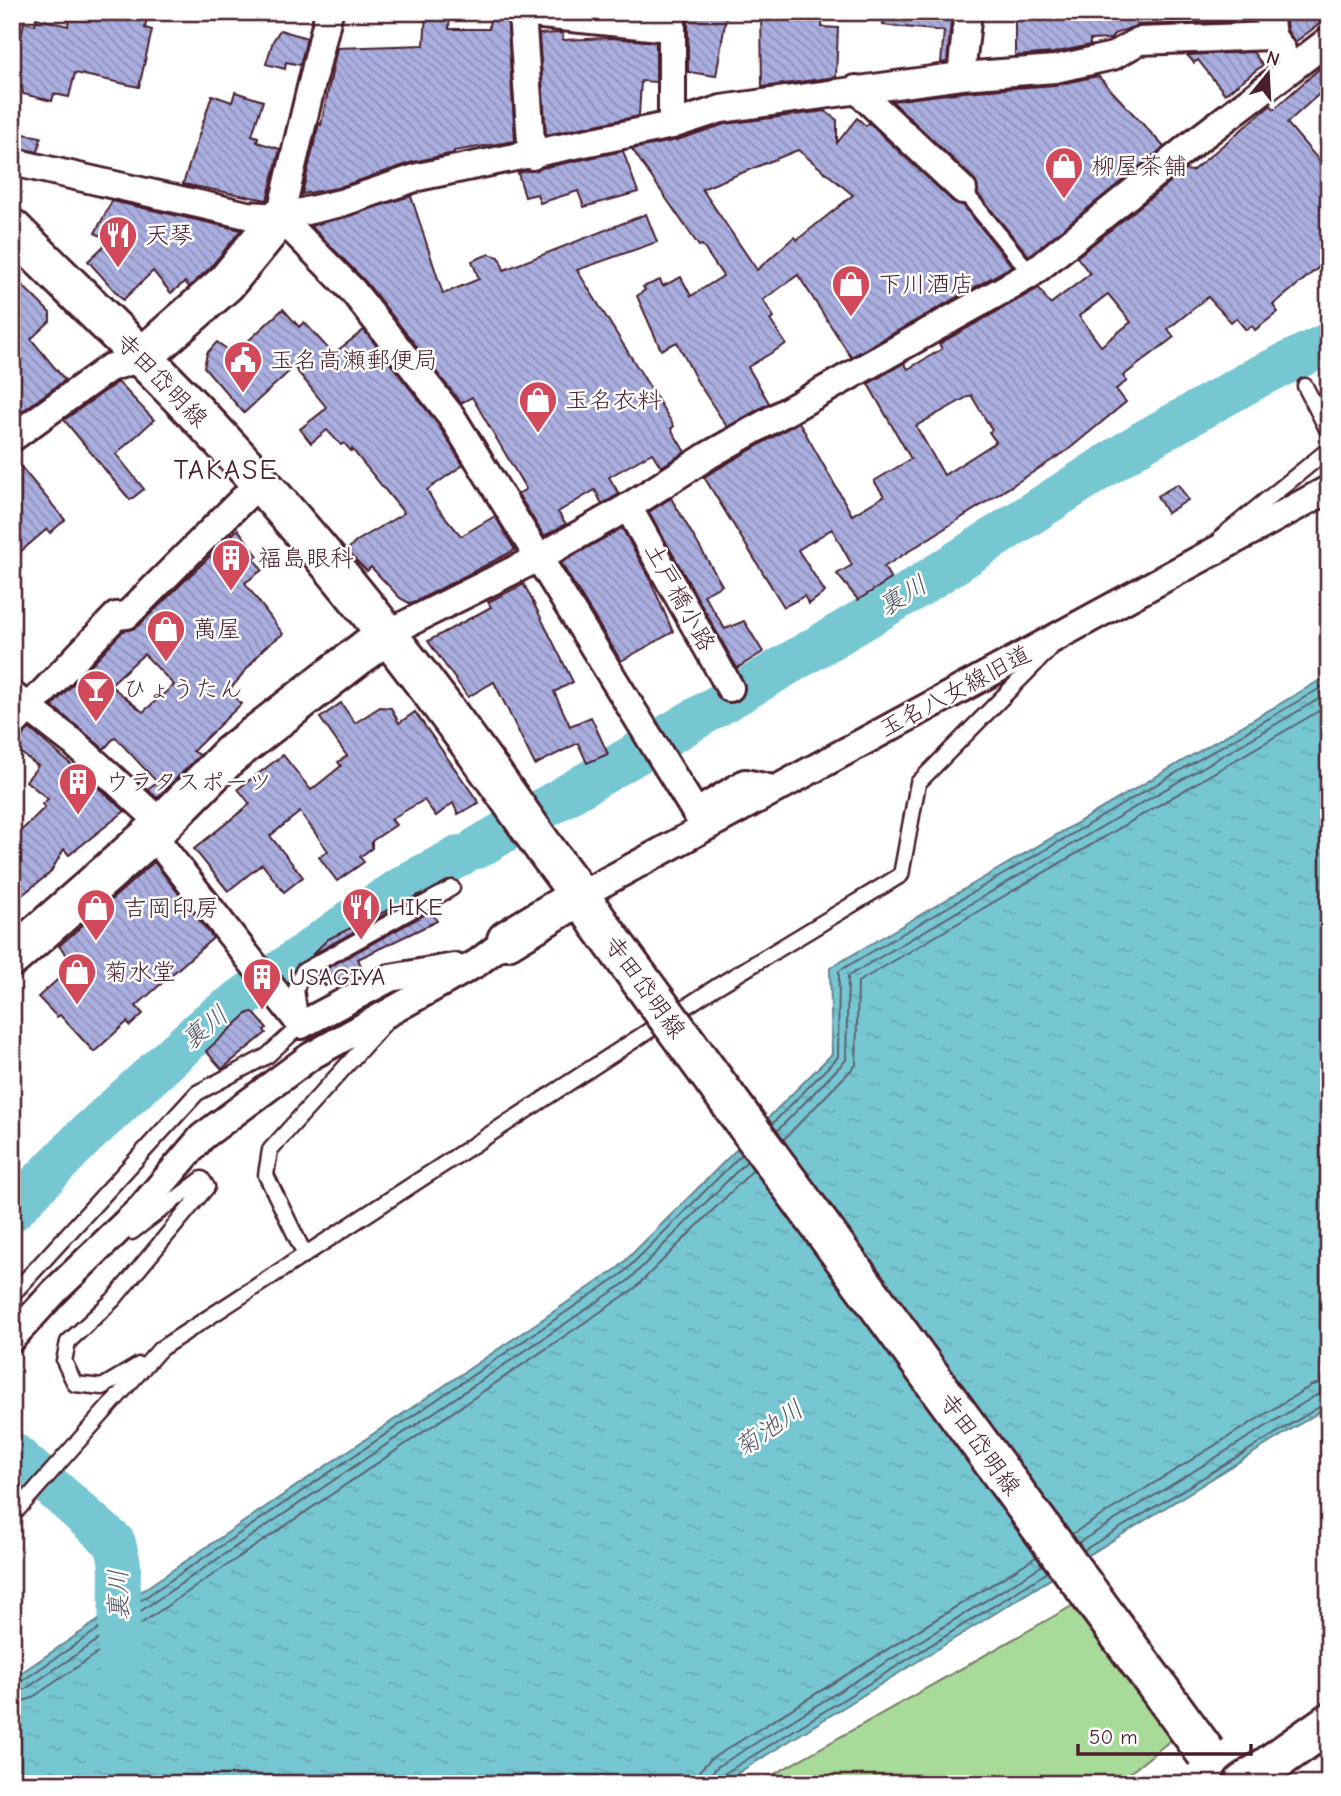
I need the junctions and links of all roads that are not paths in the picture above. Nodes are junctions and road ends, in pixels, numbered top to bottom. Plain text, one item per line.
1 (329, 12) edge
2 (968, 12) edge
3 (671, 20) edge
4 (1270, 24) edge
5 (1329, 40) edge
6 (1294, 65) junction
7 (961, 76) junction
8 (856, 89) junction
9 (671, 125) junction
10 (532, 156) junction
11 (13, 162) edge
12 (963, 190) joint
13 (280, 217) junction
14 (12, 229) edge
15 (1031, 274) junction
16 (141, 358) junction
17 (1305, 386) dead end
18 (1329, 433) edge
19 (12, 438) edge
20 (1329, 449) edge
21 (259, 482) junction
22 (1329, 489) edge
23 (628, 507) junction
24 (538, 558) junction
25 (1180, 570) junction
26 (1069, 630) junction
27 (386, 634) junction
28 (730, 688) dead end
29 (17, 710) edge
30 (773, 789) junction
31 (690, 802) junction
32 (157, 829) junction
33 (452, 888) dead end
34 (596, 899) junction
35 (507, 940) joint
36 (12, 957) edge
37 (477, 963) junction
38 (401, 1005) junction
39 (301, 1025) junction
40 (305, 1255) junction
41 (54, 1292) junction
42 (12, 1296) edge
43 (12, 1338) edge
44 (153, 1356) junction
45 (12, 1516) edge
46 (1329, 1723) edge
47 (1231, 1784) edge
48 (1243, 1784) edge

1 - 13 street
2 - 7 street
3 - 9 street
3 - 10 street
4 - 6 street
4 - 7 street
5 - 6 street
6 - 15 street
7 - 8 street
8 - 9 street
8 - 12 street
9 - 10 street
10 - 13 street
11 - 13 street
12 - 15 lane
13 - 16 main road
13 - 24 street
14 - 16 main road, 寺田岱明線
15 - 23 street
16 - 19 street
16 - 21 main road, 寺田岱明線
17 - 18 lane
20 - 25 lane
21 - 27 main road, 寺田岱明線
21 - 29 street
22 - 25 street, 玉名八女線旧道
23 - 24 street
23 - 28 street, 土戸橋小路
24 - 27 street
24 - 31 street
25 - 26 street, 玉名八女線旧道
26 - 30 street, 玉名八女線旧道
26 - 40 lane
27 - 32 main road
27 - 34 main road, 寺田岱明線
29 - 32 street
30 - 31 street
30 - 34 street, 玉名八女線旧道
31 - 34 street
32 - 36 main road
32 - 39 street
33 - 39 lane
34 - 35 main road
34 - 47 main road, 寺田岱明線, bridge
35 - 37 street
37 - 38 street
37 - 39 street
38 - 40 lane
38 - 41 street
39 - 42 lane
40 - 44 lane
41 - 43 street
41 - 44 lane
44 - 45 lane
46 - 48 main road

